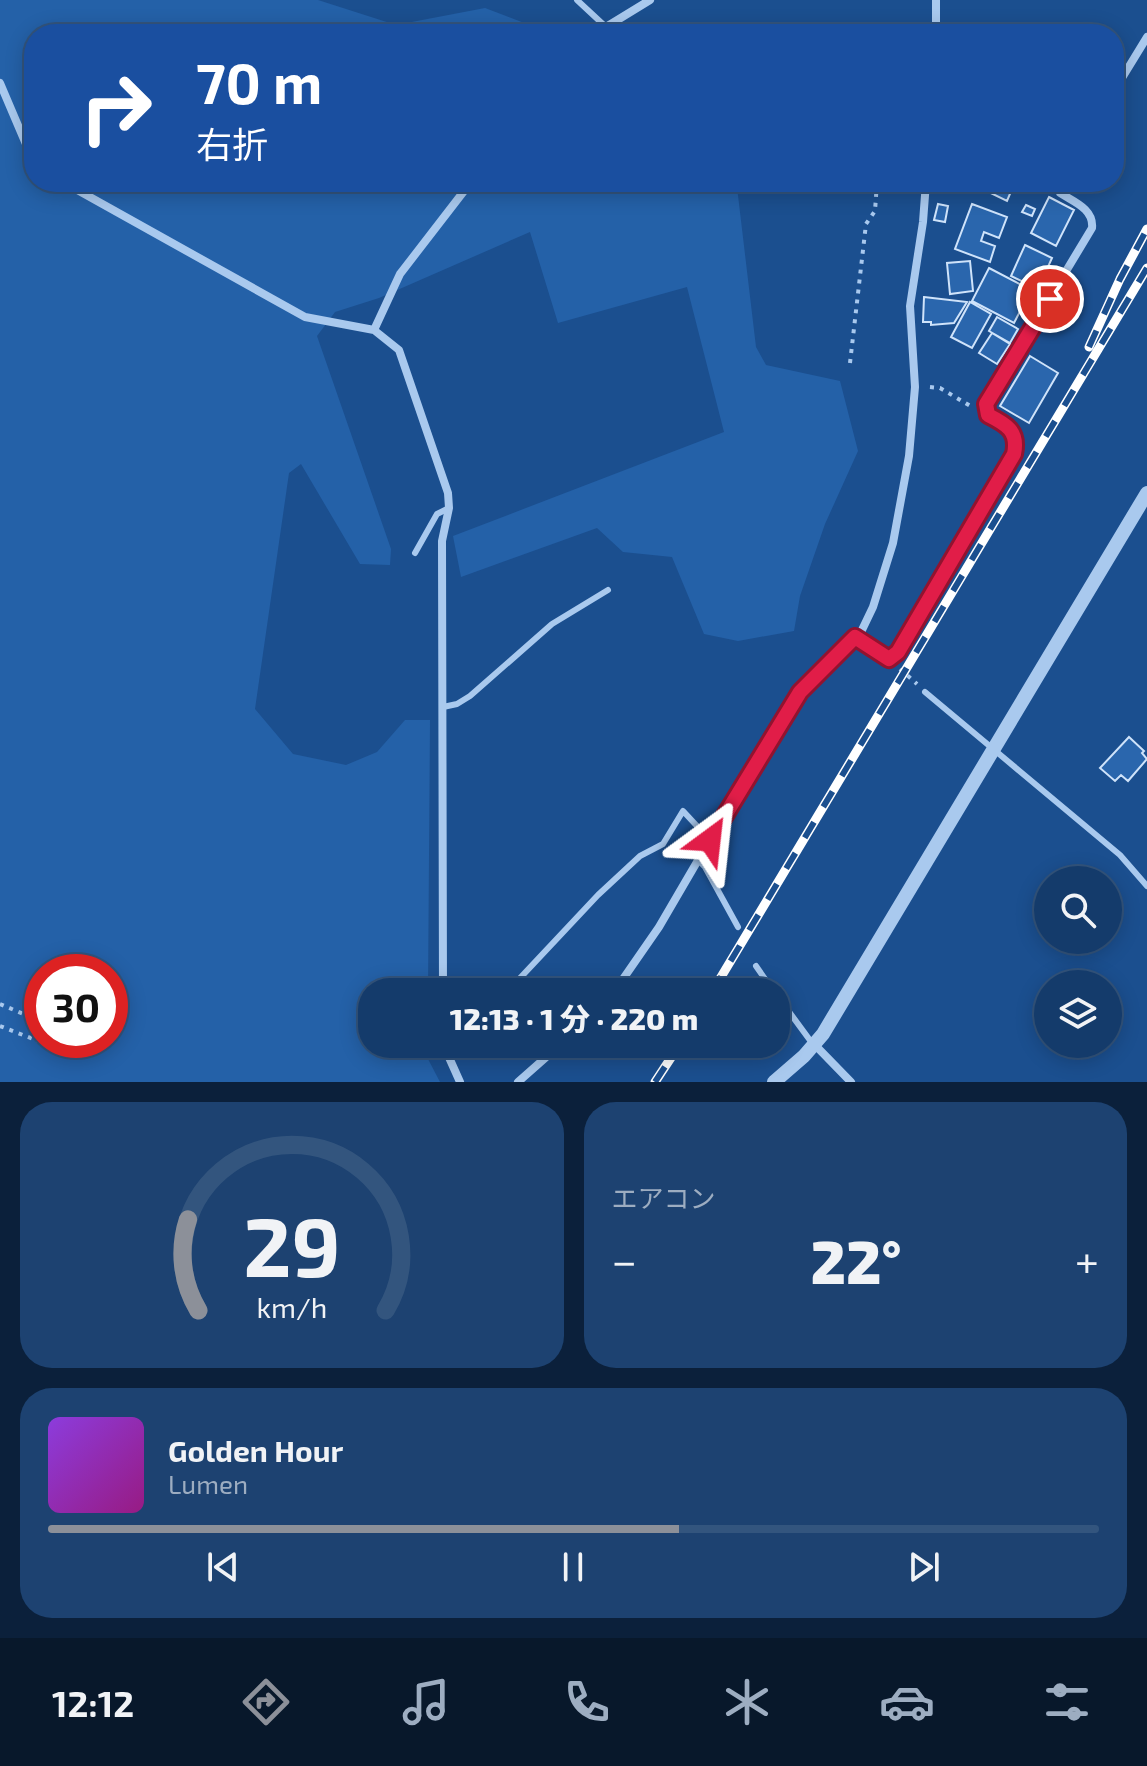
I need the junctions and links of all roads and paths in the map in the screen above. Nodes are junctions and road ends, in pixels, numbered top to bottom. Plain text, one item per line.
1 (577, 0) edge
2 (650, 0) edge
3 (936, 0) edge
4 (598, 24) edge
5 (612, 24) edge
6 (936, 24) edge
7 (1147, 37) edge
8 (1124, 75) edge
9 (0, 83) edge
10 (24, 139) edge
11 (81, 192) edge
12 (463, 192) edge
13 (876, 192) edge
14 (925, 192) edge
15 (1060, 192) edge
16 (374, 330) junction
17 (850, 363) dead end
18 (915, 387) junction
19 (986, 410) junction
20 (1146, 497) edge
21 (449, 508) junction
22 (415, 553) dead end
23 (608, 590) dead end
24 (855, 637) junction
25 (889, 659) junction
26 (925, 692) joint
27 (443, 707) junction
28 (994, 748) junction
29 (710, 840) junction
30 (698, 860) junction
31 (1147, 886) edge
32 (738, 927) dead end
33 (756, 966) dead end
34 (443, 978) edge
35 (520, 978) edge
36 (624, 978) edge
37 (764, 978) edge
38 (0, 1004) edge
39 (790, 1013) edge
40 (24, 1014) edge
41 (0, 1026) edge
42 (24, 1035) edge
43 (814, 1044) junction
44 (449, 1058) edge
45 (545, 1058) edge
46 (460, 1082) edge
47 (518, 1082) edge
48 (774, 1082) edge
49 (851, 1082) edge

1 - 4 lane
2 - 5 street
3 - 6 street
7 - 8 street
9 - 10 street
11 - 16 street
12 - 16 street
13 - 17 path
14 - 18 street
15 - 19 street
16 - 21 street
18 - 19 path
18 - 24 street
19 - 25 street
20 - 28 street
21 - 22 lane
21 - 27 street
23 - 27 lane
24 - 25 street
24 - 29 street
25 - 26 path
26 - 28 lane
27 - 34 street
28 - 31 lane
28 - 43 street
29 - 30 street
29 - 35 lane
30 - 32 lane
30 - 36 street
33 - 37 lane
38 - 40 path
39 - 43 lane
41 - 42 path
43 - 48 street
43 - 49 street
44 - 46 street
45 - 47 street

